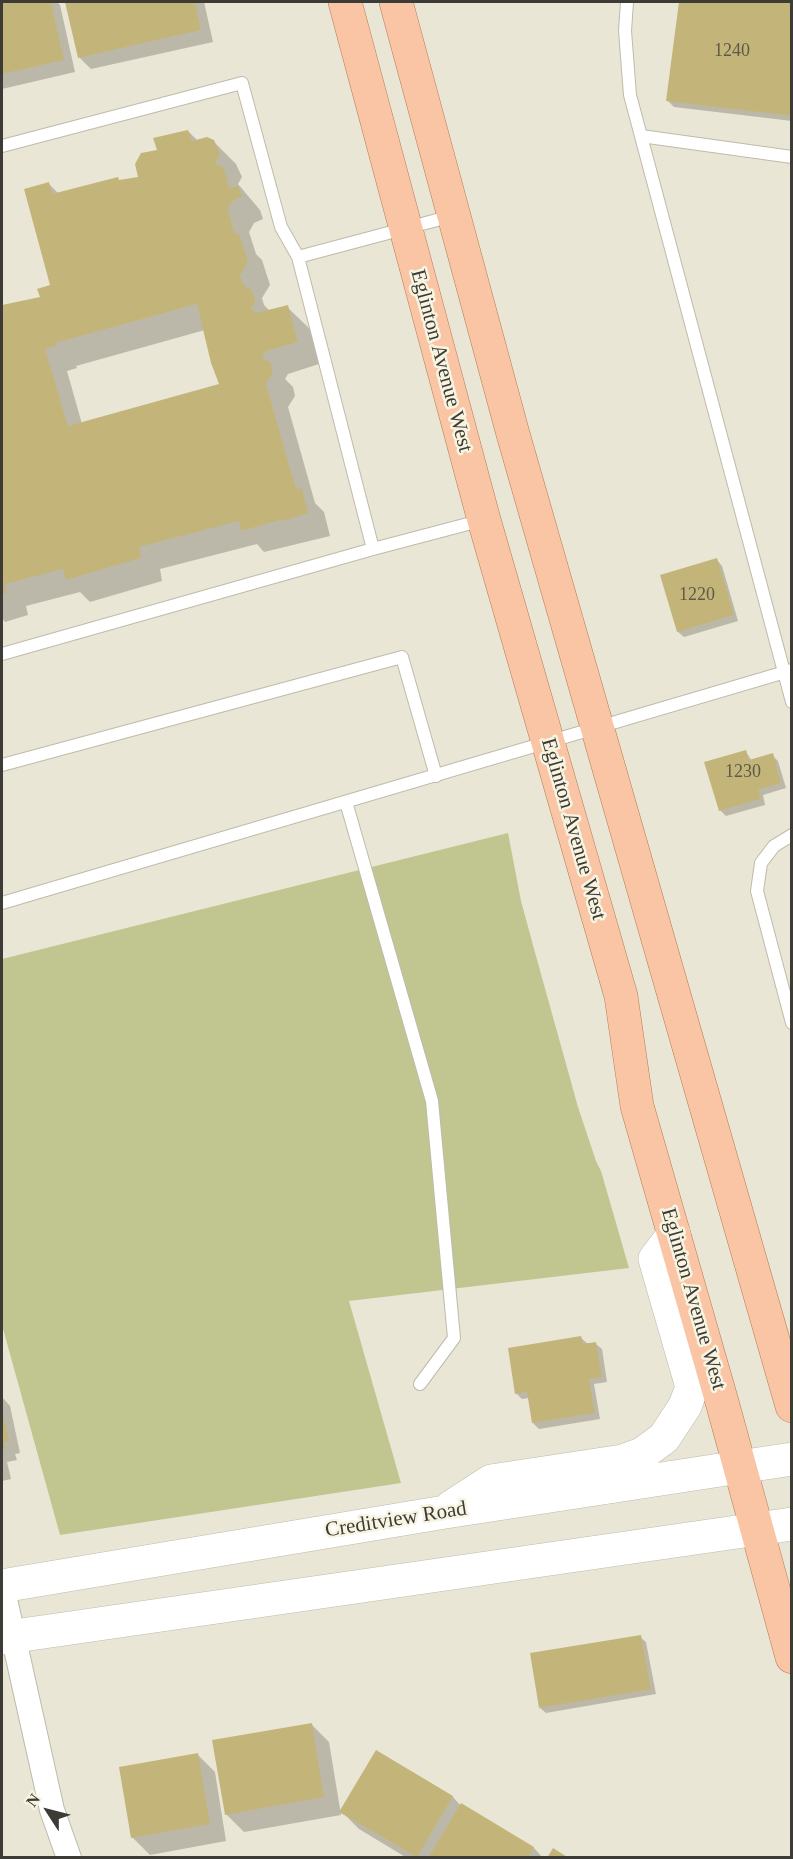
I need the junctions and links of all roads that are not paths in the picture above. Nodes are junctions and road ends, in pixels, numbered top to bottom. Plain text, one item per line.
1 (345, 2) edge
2 (396, 2) edge
3 (627, 2) edge
4 (641, 136) junction
5 (2, 146) edge
6 (792, 156) edge
7 (453, 216) junction
8 (406, 228) junction
9 (298, 257) junction
10 (484, 520) junction
11 (373, 549) junction
12 (2, 654) edge
13 (788, 671) edge
14 (792, 702) edge
15 (596, 728) junction
16 (548, 742) junction
17 (2, 765) edge
18 (435, 776) junction
19 (346, 802) junction
20 (792, 835) edge
21 (2, 903) edge
22 (792, 1023) edge
23 (674, 1234) junction
24 (420, 1384) dead end
25 (792, 1406) edge
26 (792, 1459) edge
27 (739, 1467) junction
28 (445, 1512) junction
29 (792, 1524) edge
30 (756, 1529) junction
31 (2, 1586) edge
32 (7, 1636) edge
33 (792, 1658) edge
34 (69, 1857) edge

1 - 8 main road, Eglinton Avenue West
2 - 7 main road
3 - 4 lane
4 - 6 lane
4 - 13 lane
5 - 9 lane
7 - 8 lane
7 - 15 main road
8 - 9 lane
8 - 10 main road, Eglinton Avenue West
9 - 11 lane
10 - 11 lane
10 - 16 main road, Eglinton Avenue West
11 - 12 lane
13 - 14 lane
13 - 15 lane
15 - 16 lane
15 - 25 main road
16 - 18 lane
16 - 23 main road, Eglinton Avenue West
17 - 18 lane
18 - 19 lane
19 - 21 lane
19 - 24 lane
20 - 22 lane
23 - 27 main road, Eglinton Avenue West
23 - 28 main road
26 - 27 main road, Creditview Road
27 - 28 main road, Creditview Road
27 - 30 main road, Eglinton Avenue West
28 - 31 main road, Creditview Road
29 - 30 main road
30 - 32 main road
30 - 33 main road, Eglinton Avenue West
31 - 32 street
32 - 34 street

